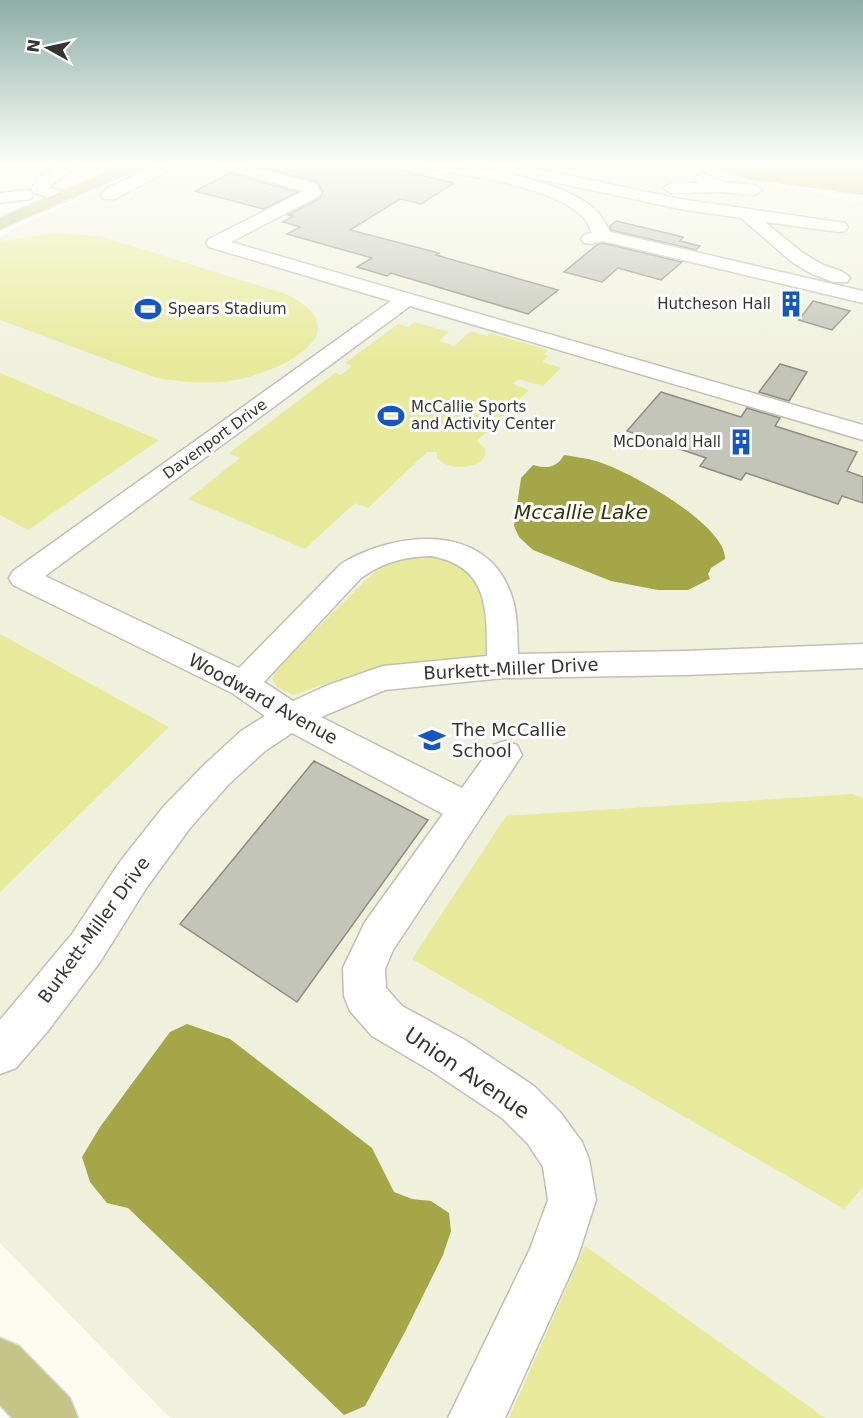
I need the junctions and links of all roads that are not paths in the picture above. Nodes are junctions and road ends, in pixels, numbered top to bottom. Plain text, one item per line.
1 (242, 229) edge
2 (593, 229) edge
3 (764, 229) edge
4 (863, 287) edge
5 (863, 297) edge
6 (407, 299) junction
7 (863, 433) edge
8 (23, 578) joint
9 (863, 656) edge
10 (503, 666) junction
11 (243, 684) junction
12 (291, 717) junction
13 (505, 755) dead end
14 (468, 809) junction
15 (0, 1052) edge
16 (0, 1365) edge
17 (50, 1418) edge
18 (476, 1418) edge

1 - 6 street
2 - 5 street
3 - 4 street
6 - 7 street
6 - 8 street, Davenport Drive
8 - 11 street, Woodward Avenue
9 - 10 street, Burkett-Miller Drive
10 - 11 street
10 - 12 street, Burkett-Miller Drive
11 - 12 street, Woodward Avenue
12 - 14 street, Woodward Avenue
12 - 15 street, Burkett-Miller Drive
13 - 14 street, Union Avenue
14 - 18 street, Union Avenue
16 - 17 main road

